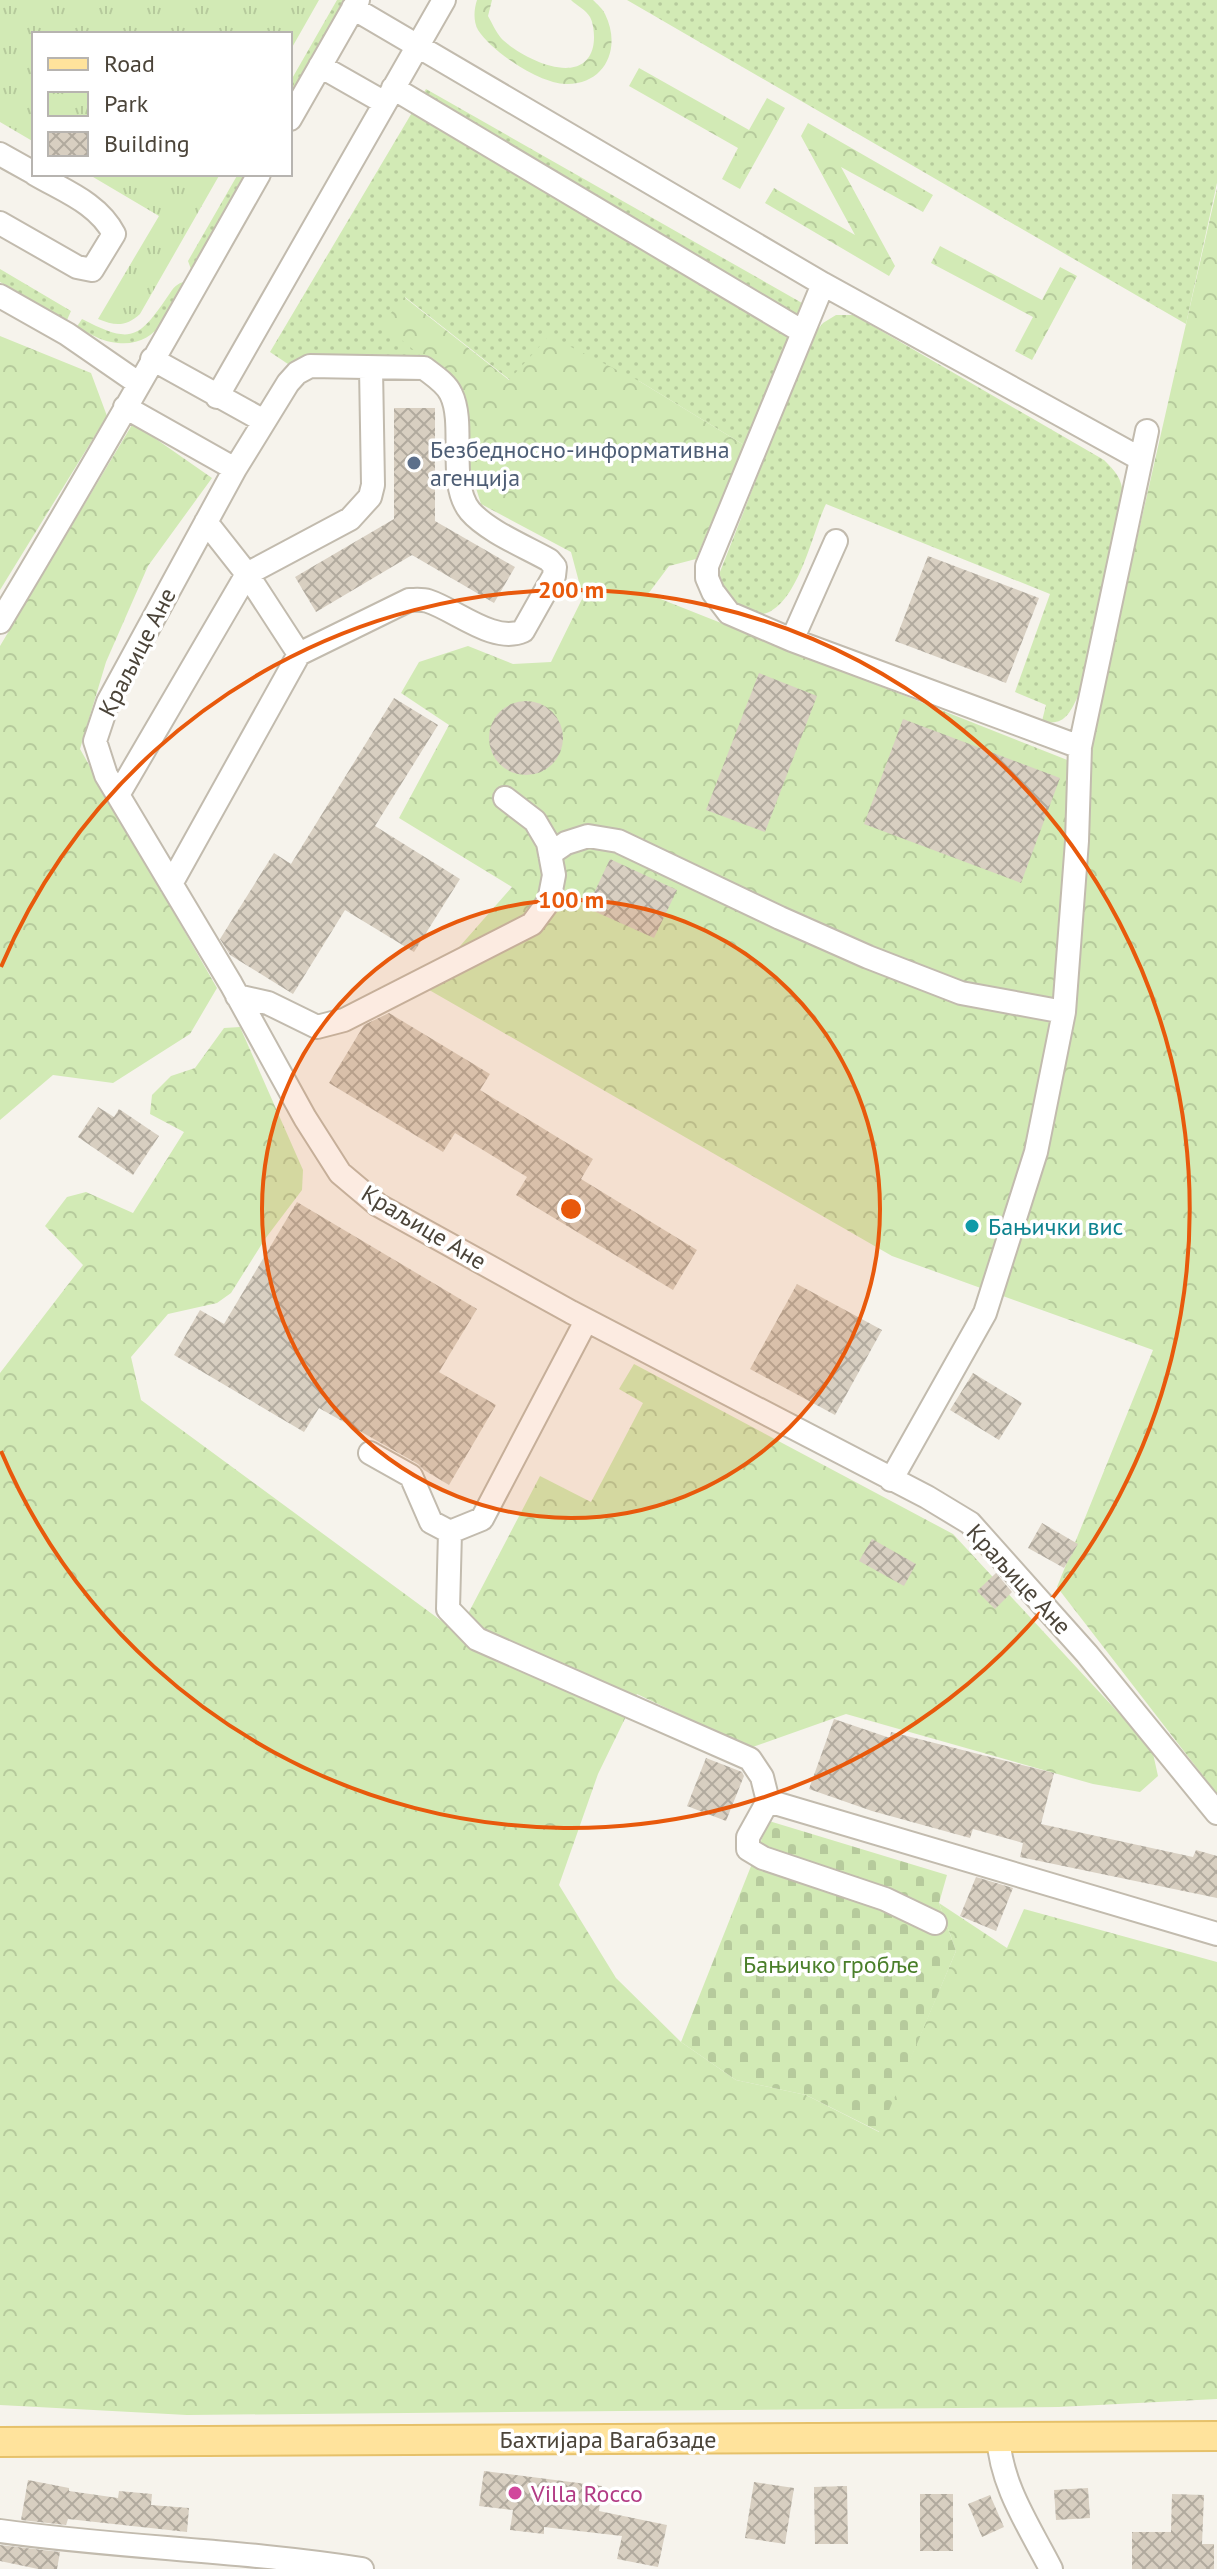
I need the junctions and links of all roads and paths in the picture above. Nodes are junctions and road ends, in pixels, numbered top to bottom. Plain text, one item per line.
1 (444, 0) edge
2 (355, 4) edge
3 (417, 46) junction
4 (320, 66) junction
5 (389, 96) junction
6 (292, 115) edge
7 (0, 154) edge
8 (32, 172) edge
9 (38, 176) edge
10 (258, 176) edge
11 (0, 223) edge
12 (823, 284) junction
13 (0, 296) edge
14 (803, 332) junction
15 (152, 359) junction
16 (371, 368) junction
17 (138, 383) junction
18 (217, 397) junction
19 (125, 407) junction
20 (264, 421) junction
21 (1147, 431) dead end
22 (1139, 458) junction
23 (235, 469) junction
24 (206, 522) junction
25 (836, 541) dead end
26 (247, 574) junction
27 (0, 622) edge
28 (792, 640) junction
29 (299, 654) junction
30 (1080, 747) junction
31 (118, 795) junction
32 (505, 798) dead end
33 (550, 854) junction
34 (171, 884) junction
35 (237, 996) junction
36 (1064, 1012) junction
37 (586, 1321) junction
38 (370, 1453) dead end
39 (891, 1480) junction
40 (450, 1532) junction
41 (768, 1801) junction
42 (1217, 1813) edge
43 (935, 1923) dead end
44 (1217, 1934) edge
45 (998, 2436) junction
46 (1217, 2436) edge
47 (0, 2442) edge
48 (0, 2531) edge
49 (256, 2562) edge
50 (362, 2569) edge
51 (1051, 2569) edge

1 - 3 street
2 - 3 street
2 - 4 street
3 - 5 street
3 - 12 street
4 - 5 street
4 - 6 street
5 - 14 street
5 - 18 street
7 - 8 street
9 - 11 street
10 - 15 street
12 - 14 street
12 - 22 street
13 - 17 street
14 - 28 street
15 - 17 street
15 - 18 street
16 - 20 street, Краљице Ане
16 - 26 street
16 - 29 street, Краљице Ане
17 - 19 street
18 - 20 street
19 - 23 street
19 - 27 street
20 - 23 street, Краљице Ане
21 - 22 street
22 - 30 street
23 - 24 street, Краљице Ане
24 - 26 street
24 - 31 street, Краљице Ане
25 - 28 street
26 - 29 street
26 - 31 street
28 - 30 street
29 - 34 street
30 - 36 street
31 - 34 street, Краљице Ане
32 - 33 street
33 - 35 street
33 - 36 street
34 - 35 street, Краљице Ане
35 - 37 street, Краљице Ане
36 - 39 street
37 - 39 street, Краљице Ане
37 - 40 street
38 - 40 street
39 - 42 street, Краљице Ане
40 - 41 street
41 - 43 street
41 - 44 street
45 - 46 main road, Бахтијара Вагабзаде
45 - 47 main road, Бахтијара Вагабзаде
45 - 51 street
48 - 49 street
49 - 50 street

